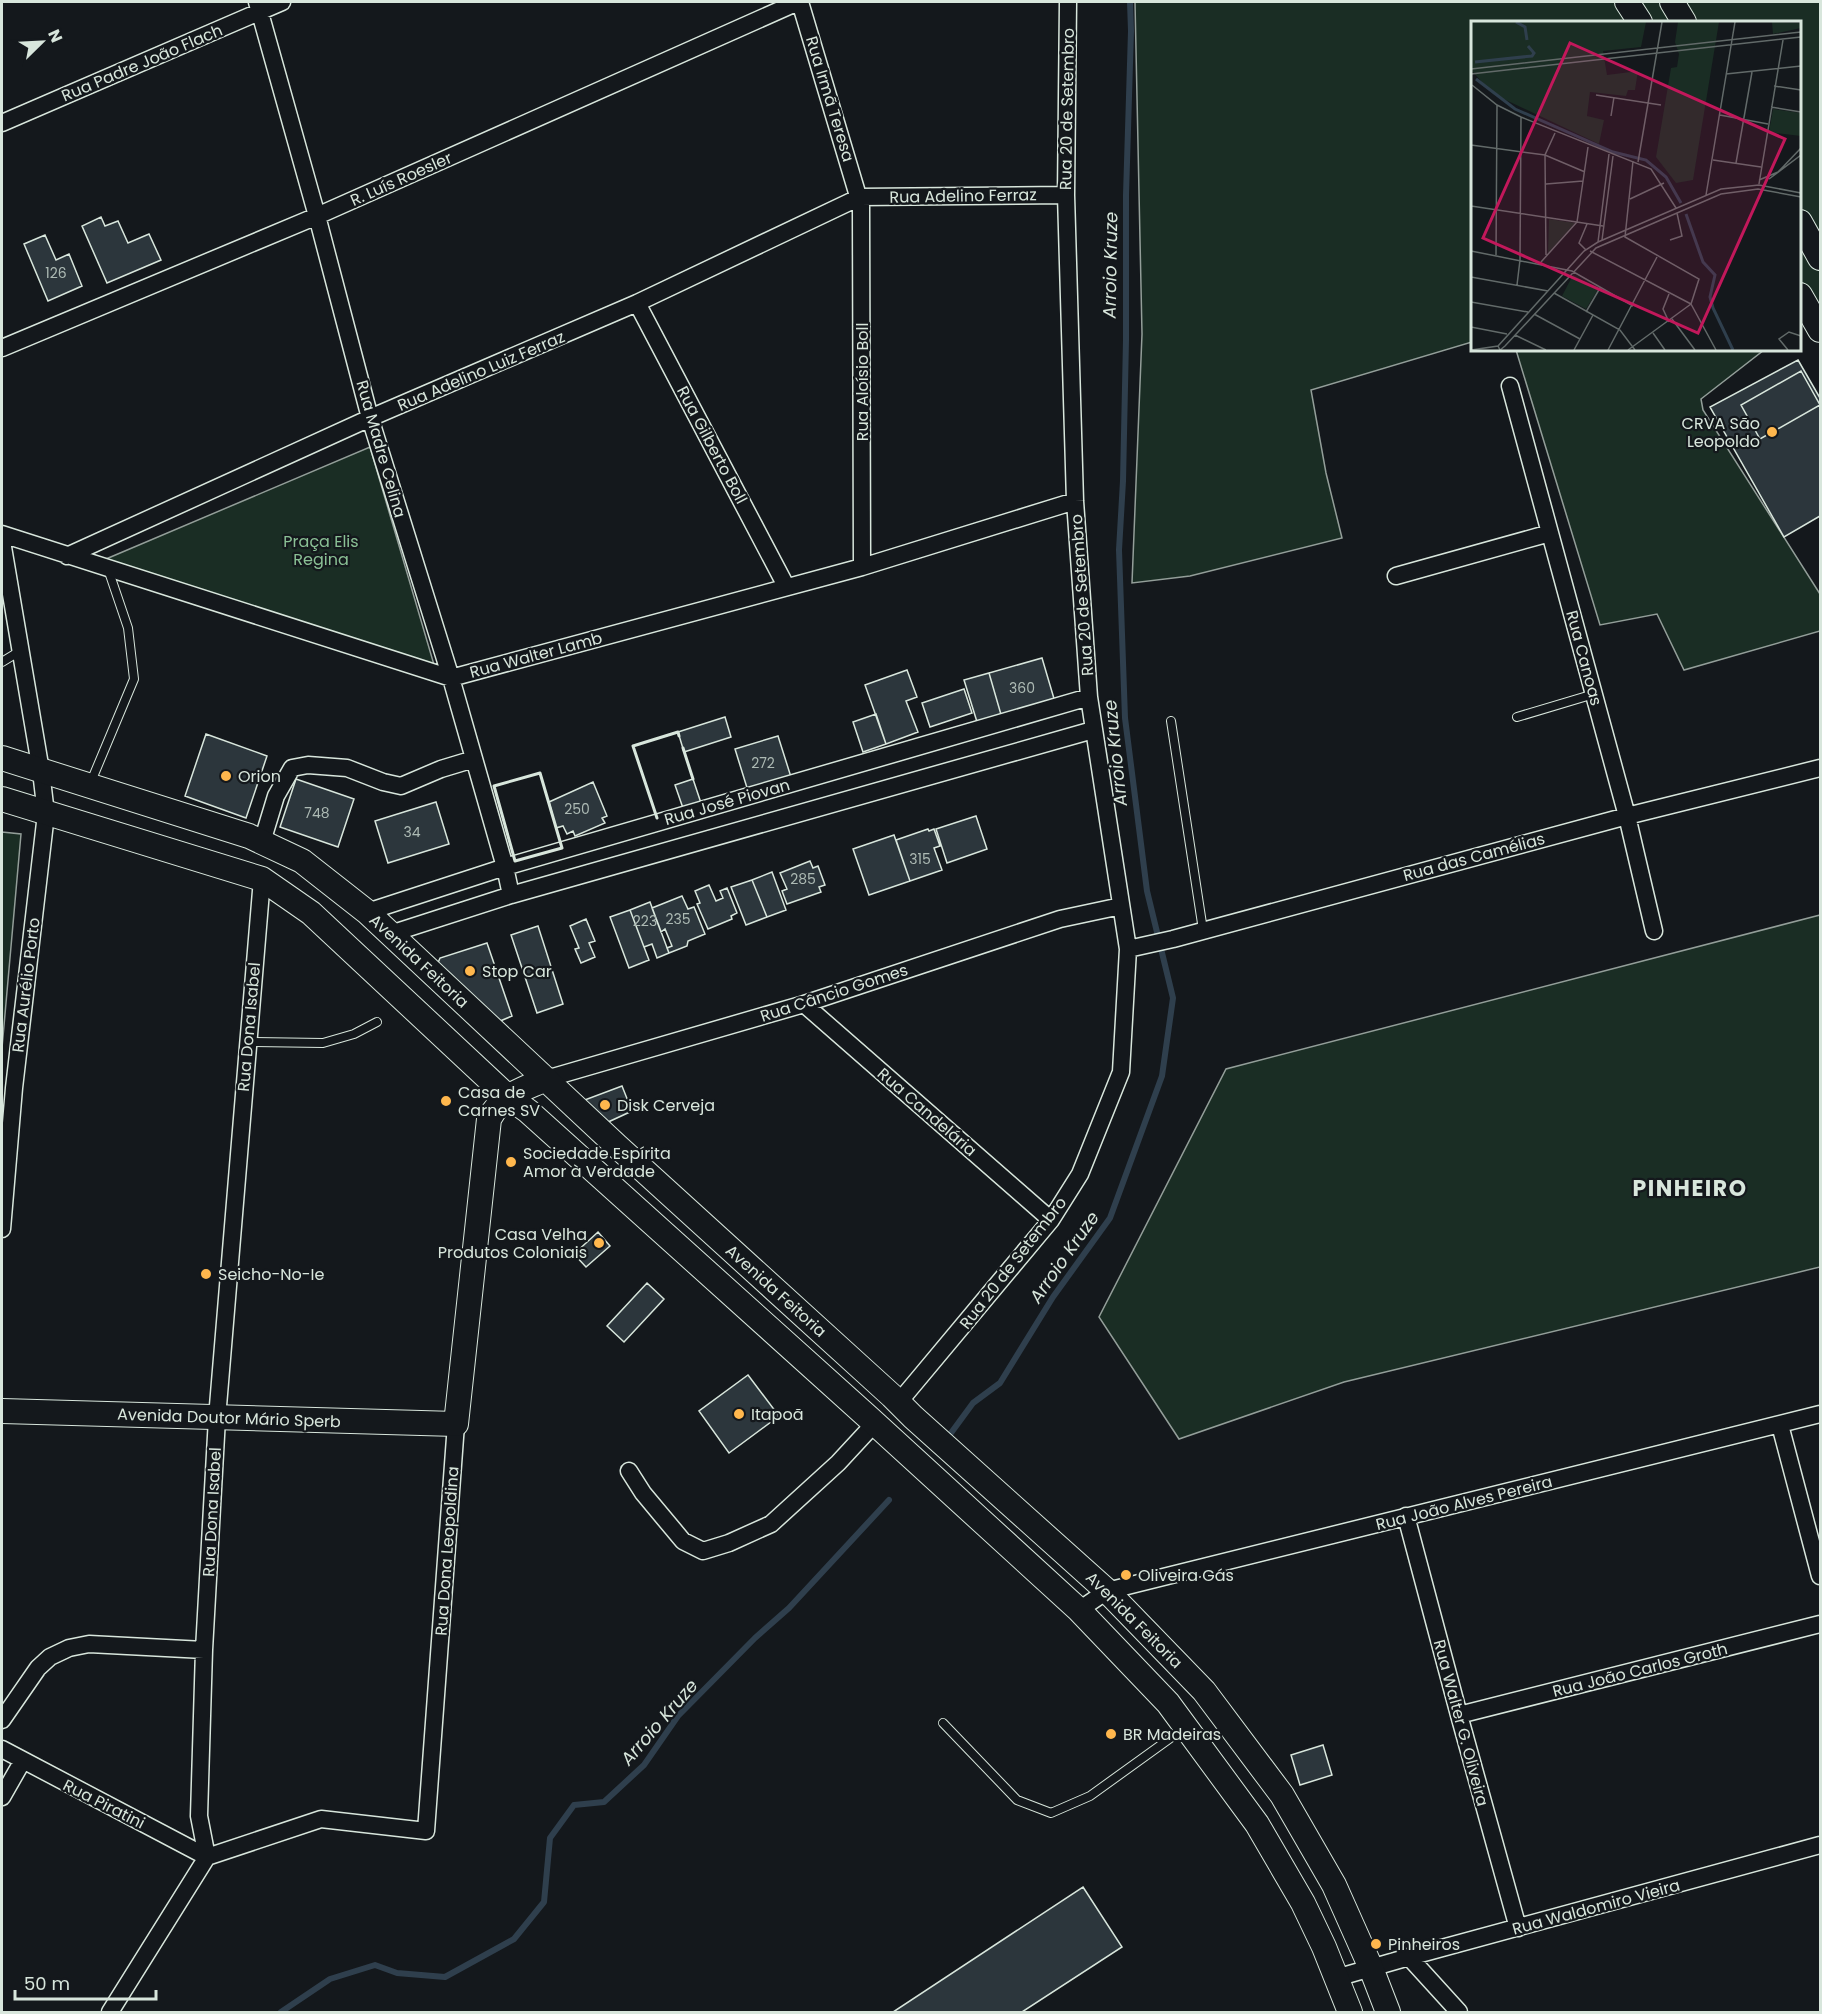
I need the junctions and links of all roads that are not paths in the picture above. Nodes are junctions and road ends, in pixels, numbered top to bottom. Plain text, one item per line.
1 (282, 2) edge
2 (799, 2) edge
3 (1068, 2) edge
4 (1627, 2) edge
5 (1672, 2) edge
6 (258, 7) edge
7 (1639, 21) edge
8 (1683, 21) edge
9 (2, 123) edge
10 (1066, 195) junction
11 (860, 197) junction
12 (317, 216) junction
13 (1801, 224) edge
14 (1821, 258) edge
15 (1801, 297) edge
16 (637, 303) junction
17 (1821, 330) edge
18 (2, 348) edge
19 (1510, 386) dead end
20 (370, 418) junction
21 (1075, 501) junction
22 (1550, 533) junction
23 (2, 534) edge
24 (2, 541) edge
25 (67, 556) junction
26 (862, 567) junction
27 (108, 569) junction
28 (1396, 576) dead end
29 (786, 586) junction
30 (20, 651) junction
31 (2, 662) edge
32 (451, 678) junction
33 (1593, 694) junction
34 (1089, 696) junction
35 (1517, 717) dead end
36 (1171, 721) dead end
37 (1093, 730) junction
38 (2, 758) edge
39 (474, 759) junction
40 (1821, 768) edge
41 (41, 771) junction
42 (88, 787) junction
43 (2, 800) edge
44 (46, 814) junction
45 (1627, 816) junction
46 (262, 842) junction
47 (505, 867) junction
48 (262, 879) junction
49 (511, 895) junction
50 (1121, 906) junction
51 (367, 912) junction
52 (1203, 930) junction
53 (1654, 931) dead end
54 (390, 934) junction
55 (1128, 949) junction
56 (804, 1004) junction
57 (377, 1022) dead end
58 (248, 1042) junction
59 (546, 1079) junction
60 (8, 1087) edge
61 (507, 1096) junction
62 (1051, 1220) junction
63 (2, 1229) edge
64 (906, 1410) junction
65 (2, 1411) edge
66 (1821, 1414) edge
67 (217, 1418) junction
68 (456, 1424) junction
69 (1780, 1425) junction
70 (883, 1431) junction
71 (629, 1472) dead end
72 (1406, 1516) junction
73 (1821, 1576) edge
74 (1107, 1591) junction
75 (1079, 1610) junction
76 (1821, 1624) edge
77 (204, 1650) junction
78 (1459, 1715) junction
79 (2, 1720) edge
80 (943, 1723) dead end
81 (1186, 1727) junction
82 (2, 1749) edge
83 (22, 1761) junction
84 (2, 1797) edge
85 (1821, 1845) edge
86 (207, 1857) junction
87 (1518, 1928) junction
88 (1409, 1956) junction
89 (1371, 1968) junction
90 (1336, 1978) junction
91 (1459, 2012) edge
92 (110, 2013) edge
93 (1350, 2013) edge
94 (1388, 2013) edge

1 - 6 street, Rua Padre João Flach
2 - 11 street, Rua Irmã Teresa
2 - 12 street, R. Luís Roesler
3 - 10 street, Rua 20 de Setembro
4 - 7 main road
5 - 8 main road
6 - 9 street, Rua Padre João Flach
6 - 12 street, Rua Madre Celina
10 - 11 street, Rua Adelino Ferraz
10 - 21 street, Rua 20 de Setembro
11 - 16 street, Rua Adelino Luiz Ferraz
11 - 26 street, Rua Aloísio Boll
12 - 18 street, R. Luís Roesler
12 - 20 street, Rua Madre Celina
13 - 14 main road
15 - 17 main road
16 - 20 street, Rua Adelino Luiz Ferraz
16 - 29 street, Rua Gilberto Boll
19 - 22 street, Rua Canoas
20 - 25 street, Rua Adelino Luiz Ferraz
20 - 32 street, Rua Madre Celina
21 - 26 street, Rua Walter Lamb
21 - 34 street, Rua 20 de Setembro
22 - 28 street
22 - 33 street, Rua Canoas
23 - 25 street, Rua Walter Lamb
24 - 30 street, Rua Aurélio Porto
25 - 27 street, Rua Walter Lamb
26 - 29 street, Rua Walter Lamb
27 - 32 street, Rua Walter Lamb
27 - 42 lane
29 - 32 street, Rua Walter Lamb
30 - 31 lane
30 - 41 street, Rua Aurélio Porto
32 - 39 street, Rua Madre Celina
33 - 35 lane
33 - 45 street, Rua Canoas
34 - 37 street, Rua 20 de Setembro
34 - 47 street, Rua José Piovan
36 - 52 lane
37 - 49 street, Rua José Piovan
37 - 50 street, Rua 20 de Setembro
38 - 41 main road, Avenida Feitoria
39 - 46 street
39 - 47 street, Rua Madre Celina
40 - 45 street, Rua das Camélias
41 - 42 main road, Avenida Feitoria
41 - 44 street, Rua Aurélio Porto
42 - 46 main road, Avenida Feitoria
43 - 44 main road, Avenida Feitoria
44 - 48 main road, Avenida Feitoria
44 - 60 street, Rua Aurélio Porto
45 - 52 street, Rua das Camélias
45 - 53 street, Rua Canoas
46 - 51 main road, Avenida Feitoria
47 - 49 street, Rua Madre Celina
47 - 51 street, Rua José Piovan
48 - 58 street, Rua Dona Isabel
48 - 61 main road, Avenida Feitoria
49 - 54 street, Rua José Piovan
50 - 55 street, Rua 20 de Setembro
50 - 56 street, Rua Câncio Gomes
51 - 54 main road, Avenida Feitoria
52 - 55 street, Rua das Camélias
54 - 59 main road, Avenida Feitoria
55 - 62 street, Rua 20 de Setembro
56 - 59 street, Rua Câncio Gomes
56 - 62 street, Rua Candelária
57 - 58 lane
58 - 67 street, Rua Dona Isabel
59 - 61 main road, Rua Dona Leopoldina
59 - 64 main road, Avenida Feitoria
60 - 63 street, Rua Aurélio Porto
61 - 68 main road, Rua Dona Leopoldina
61 - 70 main road, Avenida Feitoria
62 - 64 street, Rua 20 de Setembro
64 - 70 main road
64 - 74 main road, Avenida Feitoria
65 - 67 main road, Avenida Doutor Mário Sperb
66 - 69 street, Rua João Alves Pereira
67 - 68 main road, Avenida Doutor Mário Sperb
67 - 77 street, Rua Dona Isabel
68 - 86 street, Rua Dona Leopoldina
69 - 72 street, Rua João Alves Pereira
69 - 73 street
70 - 71 street
70 - 75 main road, Avenida Feitoria
72 - 74 street, Rua João Alves Pereira
72 - 78 street, Rua Walter G. Oliveira
74 - 75 street
74 - 89 main road, Avenida Feitoria
75 - 81 main road, Avenida Feitoria
76 - 78 street, Rua João Carlos Groth
77 - 79 street
77 - 86 street, Rua Dona Isabel
78 - 87 street, Rua Walter G. Oliveira
80 - 81 lane
81 - 90 main road, Avenida Feitoria
82 - 83 street, Rua Piratini
83 - 84 street
83 - 86 street, Rua Piratini
85 - 87 street, Rua Waldomiro Vieira
86 - 92 street
87 - 88 street, Rua Waldomiro Vieira
88 - 89 street, Rua Waldomiro Vieira
88 - 91 street
89 - 90 street, Rua Waldomiro Vieira
89 - 94 main road, Avenida Feitoria
90 - 93 main road, Avenida Feitoria

